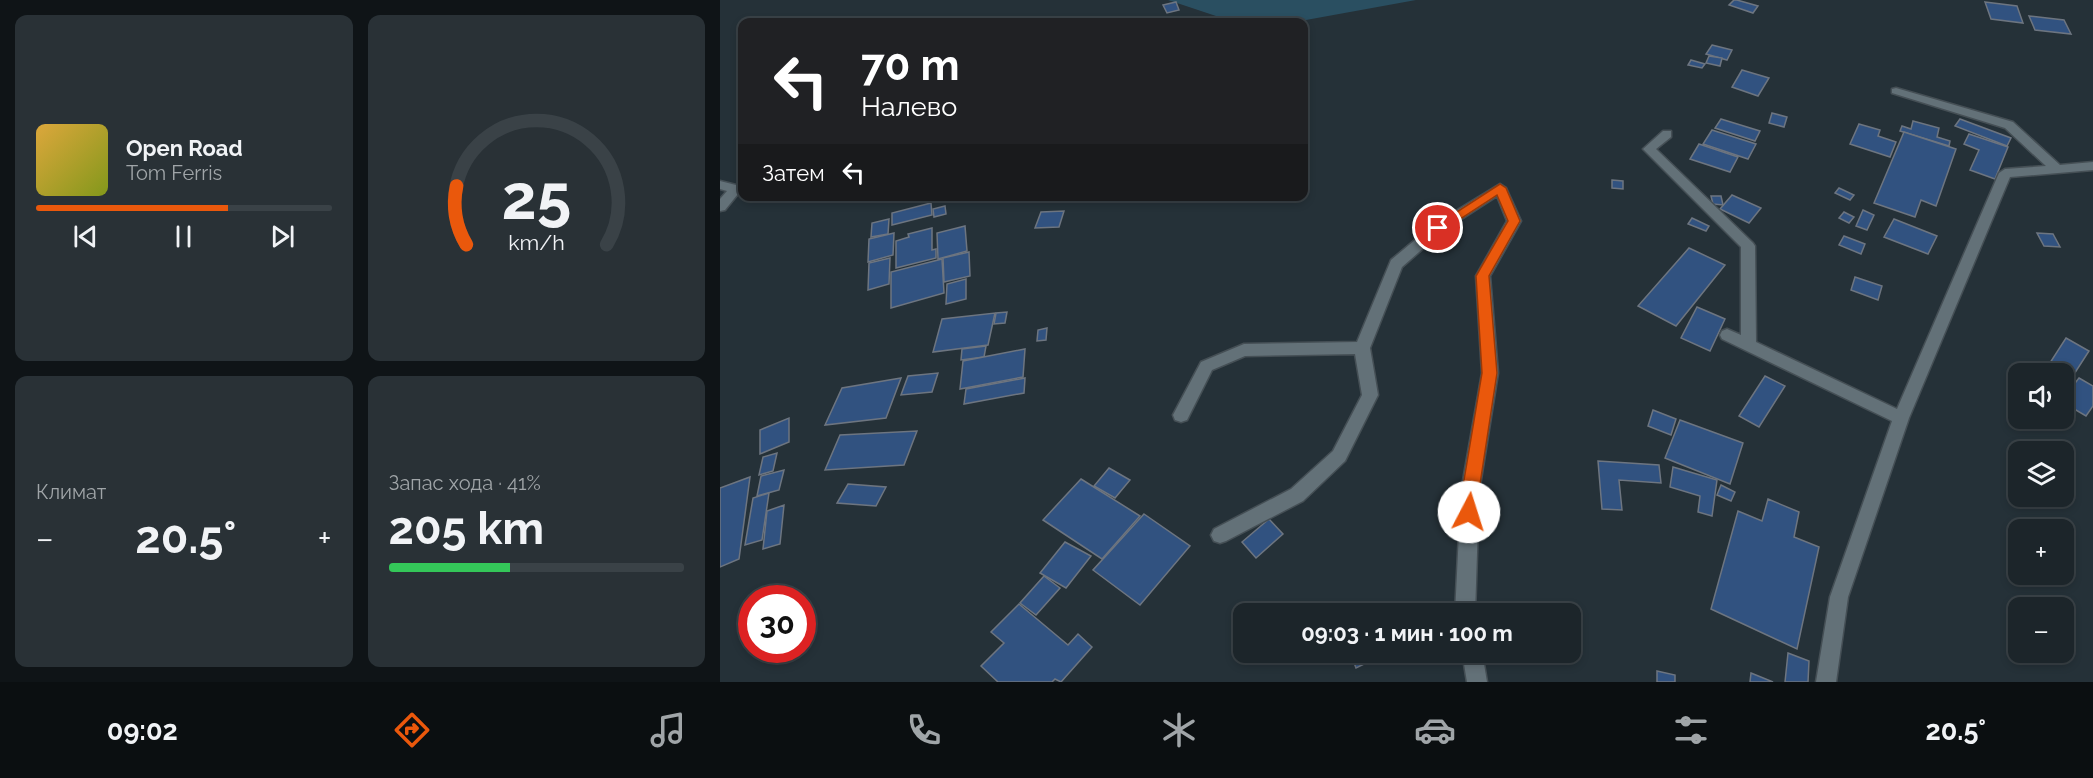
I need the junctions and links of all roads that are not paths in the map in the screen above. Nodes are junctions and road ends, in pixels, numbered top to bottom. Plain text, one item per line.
1 (1896, 91) dead end
2 (1667, 134) dead end
3 (2093, 166) edge
4 (2057, 169) junction
5 (720, 185) edge
6 (720, 207) edge
7 (1726, 335) dead end
8 (1748, 346) junction
9 (1362, 348) junction
10 (1181, 415) dead end
11 (1901, 418) junction
12 (1220, 535) dead end
13 (1466, 603) edge
14 (1474, 663) edge
15 (1477, 682) edge
16 (1826, 682) edge

1 - 4 street
2 - 8 street
3 - 4 street
4 - 11 street
5 - 6 street
7 - 8 street
8 - 11 street
9 - 10 street
9 - 12 street
9 - 13 street
11 - 16 street
14 - 15 street

